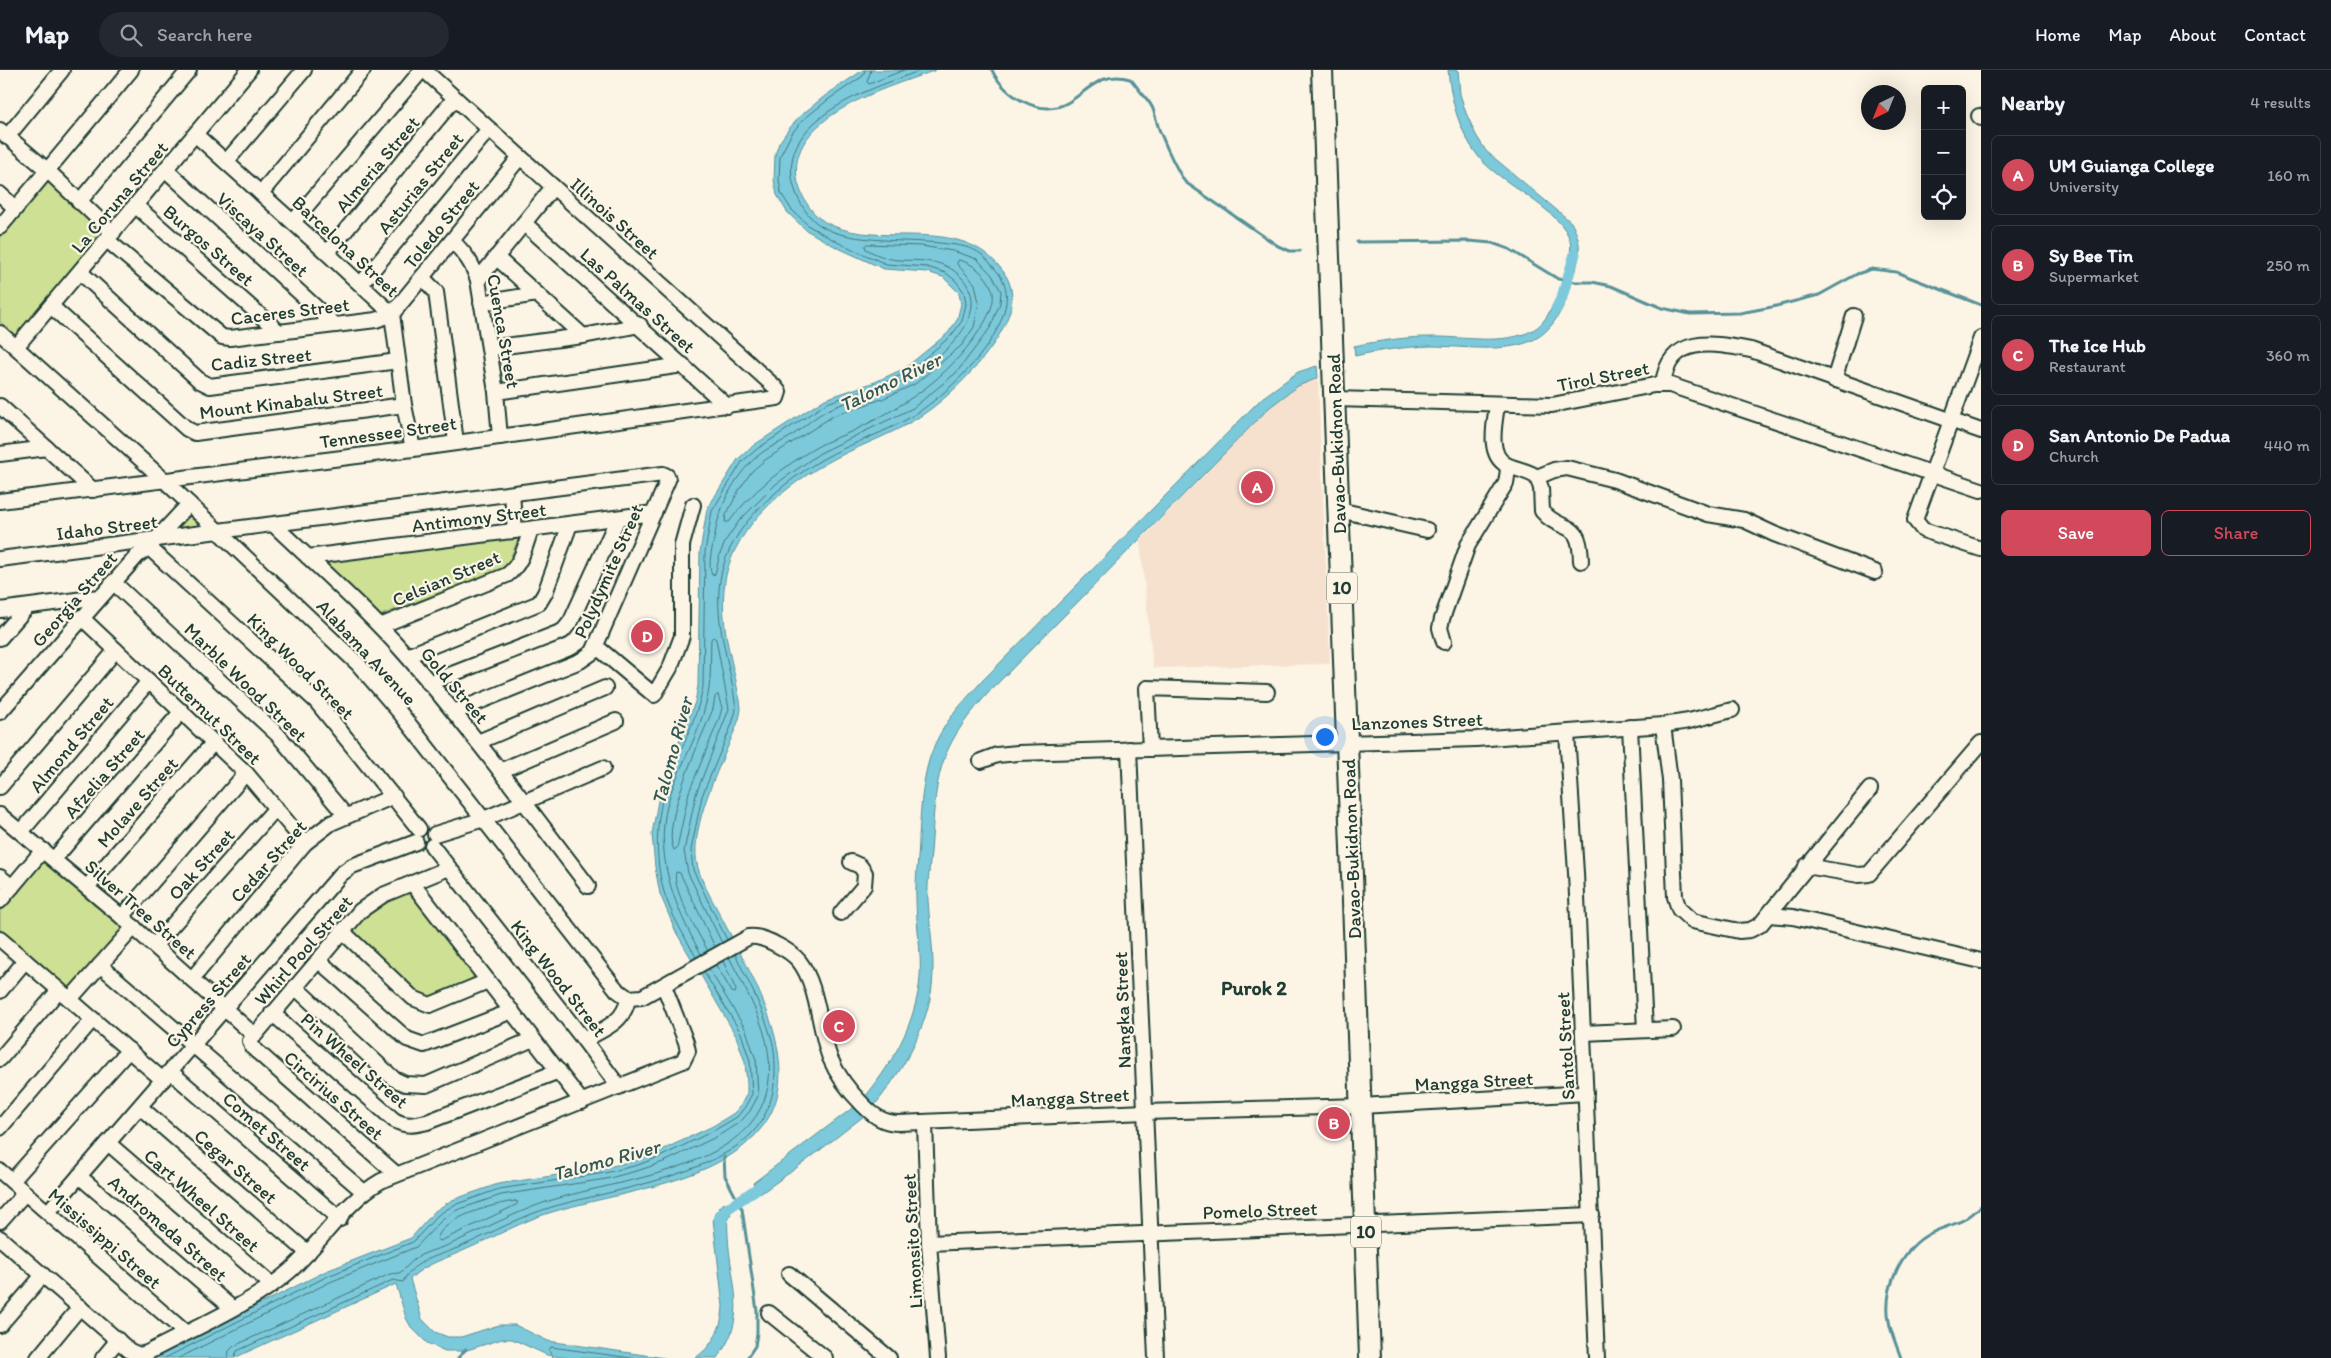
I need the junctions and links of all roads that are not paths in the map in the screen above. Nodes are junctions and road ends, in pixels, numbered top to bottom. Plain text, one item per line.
1 (62, 70) edge
2 (131, 70) edge
3 (189, 70) edge
4 (249, 70) edge
5 (304, 70) edge
6 (362, 70) edge
7 (423, 70) edge
8 (1322, 70) edge
9 (455, 98) junction
10 (489, 129) junction
11 (4, 133) edge
12 (196, 135) junction
13 (520, 157) junction
14 (226, 162) junction
15 (47, 170) junction
16 (166, 170) junction
17 (553, 187) junction
18 (261, 193) junction
19 (0, 194) edge
20 (79, 202) junction
21 (136, 206) junction
22 (15, 208) junction
23 (293, 222) junction
24 (524, 224) junction
25 (0, 227) edge
26 (110, 237) junction
27 (452, 241) junction
28 (327, 253) junction
29 (496, 257) junction
30 (80, 272) junction
31 (422, 277) junction
32 (478, 280) junction
33 (361, 284) junction
34 (537, 294) junction
35 (481, 303) junction
36 (51, 306) junction
37 (392, 314) junction
38 (1854, 316) dead end
39 (335, 325) junction
40 (640, 325) junction
41 (0, 332) edge
42 (279, 332) junction
43 (583, 336) junction
44 (1981, 338) edge
45 (16, 347) junction
46 (489, 348) junction
47 (398, 361) junction
48 (683, 365) junction
49 (1834, 380) junction
50 (1663, 384) junction
51 (496, 392) junction
52 (779, 395) joint
53 (1335, 399) junction
54 (404, 405) junction
55 (1497, 405) junction
56 (0, 406) edge
57 (728, 406) junction
58 (1950, 420) junction
59 (1981, 431) edge
60 (500, 436) junction
61 (456, 442) junction
62 (47, 448) junction
63 (413, 449) junction
64 (0, 454) edge
65 (1506, 465) junction
66 (1931, 473) junction
67 (667, 476) joint
68 (1538, 477) junction
69 (164, 480) junction
70 (93, 490) junction
71 (1981, 490) edge
72 (512, 494) junction
73 (186, 501) junction
74 (0, 502) edge
75 (693, 505) dead end
76 (1339, 510) junction
77 (654, 513) junction
78 (618, 518) junction
79 (570, 524) junction
80 (274, 525) junction
81 (531, 529) junction
82 (1427, 530) dead end
83 (515, 531) junction
84 (219, 532) junction
85 (149, 543) junction
86 (1981, 549) edge
87 (308, 557) junction
88 (0, 559) edge
89 (1581, 561) dead end
90 (1876, 572) dead end
91 (113, 582) junction
92 (100, 598) junction
93 (27, 607) junction
94 (0, 610) edge
95 (81, 618) junction
96 (380, 626) junction
97 (0, 638) edge
98 (1444, 642) dead end
99 (597, 647) junction
100 (116, 650) junction
101 (407, 656) junction
102 (149, 681) junction
103 (429, 683) junction
104 (605, 688) dead end
105 (1267, 692) dead end
106 (1732, 710) dead end
107 (182, 711) junction
108 (0, 712) edge
109 (454, 712) junction
110 (616, 721) dead end
111 (1663, 724) junction
112 (1630, 727) junction
113 (1567, 733) junction
114 (214, 742) junction
115 (478, 742) junction
116 (1348, 742) junction
117 (1981, 743) edge
118 (1150, 749) junction
119 (1129, 750) junction
120 (982, 761) dead end
121 (603, 768) dead end
122 (500, 771) junction
123 (246, 773) junction
124 (0, 788) edge
125 (1870, 789) dead end
126 (394, 796) junction
127 (523, 801) junction
128 (276, 808) junction
129 (0, 815) edge
130 (346, 816) junction
131 (484, 819) junction
132 (21, 832) junction
133 (417, 835) junction
134 (433, 840) junction
135 (305, 843) junction
136 (43, 850) junction
137 (54, 859) junction
138 (851, 862) dead end
139 (1806, 866) junction
140 (449, 868) junction
141 (0, 877) edge
142 (412, 883) junction
143 (588, 886) dead end
144 (12, 887) junction
145 (87, 887) junction
146 (0, 901) edge
147 (841, 912) dead end
148 (122, 916) junction
149 (1769, 916) junction
150 (134, 927) junction
151 (342, 931) junction
152 (0, 939) edge
153 (155, 945) junction
154 (318, 960) junction
155 (25, 961) junction
156 (1981, 961) edge
157 (100, 965) junction
158 (192, 979) junction
159 (488, 981) junction
160 (670, 982) junction
161 (295, 987) junction
162 (59, 990) junction
163 (0, 991) edge
164 (628, 998) junction
165 (70, 999) junction
166 (225, 1009) junction
167 (512, 1011) junction
168 (272, 1013) junction
169 (93, 1019) junction
170 (1674, 1029) dead end
171 (1645, 1030) junction
172 (1584, 1033) junction
173 (252, 1039) junction
174 (533, 1039) junction
175 (584, 1040) junction
176 (194, 1046) junction
177 (128, 1050) junction
178 (0, 1059) edge
179 (559, 1071) junction
180 (167, 1076) junction
181 (619, 1087) junction
182 (1586, 1093) junction
183 (582, 1102) junction
184 (1361, 1106) junction
185 (140, 1107) junction
186 (1145, 1112) junction
187 (925, 1122) junction
188 (0, 1128) edge
189 (108, 1143) junction
190 (0, 1171) edge
191 (396, 1174) junction
192 (79, 1176) junction
193 (12, 1181) junction
194 (364, 1192) junction
195 (25, 1193) junction
196 (48, 1212) junction
197 (1592, 1215) junction
198 (340, 1219) junction
199 (0, 1221) edge
200 (1365, 1224) junction
201 (1150, 1233) junction
202 (1, 1242) edge
203 (929, 1243) junction
204 (308, 1253) junction
205 (789, 1274) dead end
206 (43, 1275) junction
207 (272, 1285) junction
208 (80, 1307) junction
209 (232, 1308) junction
210 (770, 1313) dead end
211 (0, 1325) edge
212 (186, 1333) junction
213 (118, 1340) junction
214 (38, 1358) edge
215 (103, 1358) edge
216 (825, 1358) edge
217 (889, 1358) edge
218 (938, 1358) edge
219 (1156, 1358) edge
220 (1370, 1358) edge
221 (1597, 1358) edge

1 - 11 street
2 - 15 street
3 - 20 street
4 - 12 street, La Coruna Street
5 - 14 street
6 - 18 street
7 - 9 street, Illinois Street
7 - 23 street
8 - 53 highway, Davao-Bukidnon Road / 10
9 - 10 street, Illinois Street
9 - 28 street, Almeria Street
10 - 13 street, Illinois Street
10 - 33 street, Asturias Street
11 - 15 street, Caceres Street
12 - 14 street, Barcelona Street
12 - 16 street, La Coruna Street
13 - 17 street, Illinois Street
13 - 27 street, Toledo Street
14 - 18 street, Barcelona Street
15 - 20 street, Caceres Street
15 - 22 street
16 - 21 street, La Coruna Street
16 - 39 street, Viscaya Street
17 - 24 street
17 - 52 street, Illinois Street
18 - 23 street, Barcelona Street
19 - 22 street
20 - 26 street, Caceres Street
21 - 26 street, La Coruna Street
21 - 42 street, Burgos Street
22 - 25 street
23 - 28 street, Barcelona Street
24 - 29 street
24 - 40 street, Las Palmas Street
26 - 30 street, La Coruna Street
26 - 42 street, Caceres Street
27 - 31 street, Toledo Street
27 - 32 street, Cuenca Street
28 - 33 street, Barcelona Street
29 - 32 street
29 - 34 street
30 - 36 street, La Coruna Street
30 - 47 street, Cadiz Street
31 - 37 street, Toledo Street
31 - 61 street
32 - 35 street, Cuenca Street
33 - 37 street, Barcelona Street
34 - 35 street
34 - 43 street
35 - 46 street, Cuenca Street
36 - 45 street, La Coruna Street
36 - 54 street, Mount Kinabalu Street
37 - 39 street, Caceres Street
37 - 47 street, Barcelona Street
38 - 49 street
39 - 42 street, Caceres Street
40 - 43 street
40 - 48 street, Las Palmas Street
41 - 45 street, Alabama Avenue
43 - 46 street
44 - 58 street
45 - 69 street, Alabama Avenue
46 - 51 street, Cuenca Street
47 - 54 street, Barcelona Street
48 - 51 street
48 - 57 street, Las Palmas Street
49 - 50 street
49 - 58 street
50 - 55 street, Tirol Street
50 - 66 street, Tirol Street
51 - 60 street, Cuenca Street
52 - 57 street, Tennessee Street
53 - 55 street, Tirol Street
53 - 76 highway, Davao-Bukidnon Road / 10
54 - 63 street, Barcelona Street
55 - 65 street
56 - 62 street
57 - 60 street, Tennessee Street
58 - 59 street
58 - 66 street
60 - 61 street, Tennessee Street
61 - 63 street, Tennessee Street
62 - 64 street
62 - 70 street
63 - 69 street, Tennessee Street
65 - 68 street
65 - 98 street
66 - 71 street, Tirol Street
66 - 86 street
67 - 72 street, Idaho Street
67 - 77 street, Polydymite Street
68 - 89 street
68 - 90 street
69 - 70 street, Tennessee Street
69 - 73 street, Alabama Avenue
70 - 74 street, Tennessee Street
72 - 80 street, Idaho Street
72 - 83 street
73 - 84 street, Alabama Avenue
73 - 85 street, Georgia Street
75 - 99 street
76 - 82 street
76 - 116 highway, Davao-Bukidnon Road / 10
77 - 78 street, Antimony Street
77 - 99 street, Polydymite Street
78 - 79 street, Antimony Street
78 - 103 street
79 - 81 street, Antimony Street
79 - 101 street
80 - 84 street, Idaho Street
80 - 87 street, Gold Street
81 - 83 street, Antimony Street
81 - 96 street, Celsian Street
83 - 87 street, Antimony Street
84 - 85 street, Idaho Street
84 - 131 street, Alabama Avenue
85 - 88 street, Idaho Street
85 - 91 street, Georgia Street
85 - 126 street, King Wood Street
87 - 96 street, Gold Street
91 - 92 street, Georgia Street
91 - 130 street, Marble Wood Street
92 - 93 street
92 - 95 street, Georgia Street
93 - 94 street
93 - 97 street
95 - 100 street, Butternut Street
95 - 108 street, Georgia Street
96 - 101 street, Gold Street
99 - 109 street, Polydymite Street
100 - 102 street, Butternut Street
100 - 124 street
101 - 103 street, Gold Street
102 - 107 street, Butternut Street
102 - 132 street, Almond Street
103 - 109 street, Gold Street
104 - 115 street
105 - 118 street
106 - 111 street, Lanzones Street
107 - 114 street, Butternut Street
107 - 137 street, Afzelia Street
109 - 115 street, Gold Street
110 - 122 street
111 - 112 street, Lanzones Street
111 - 149 street
112 - 113 street, Lanzones Street
112 - 171 street
113 - 116 street, Lanzones Street
113 - 172 street, Santol Street
114 - 123 street, Butternut Street
114 - 145 street, Molave Street
115 - 122 street, Gold Street
116 - 118 street, Lanzones Street
116 - 184 highway, Davao-Bukidnon Road / 10
117 - 139 street
118 - 119 street, Lanzones Street
119 - 120 street, Lanzones Street
119 - 186 street, Nangka Street
121 - 127 street
122 - 127 street, Gold Street
123 - 128 street, Butternut Street
123 - 148 street
125 - 139 street
126 - 130 street, Cedar Street
126 - 133 street, King Wood Street
127 - 131 street
127 - 143 street, Gold Street
128 - 135 street, Butternut Street
128 - 153 street, Oak Street
129 - 132 street, Silver Tree Street
130 - 135 street, Cedar Street
131 - 134 street
131 - 164 street, Alabama Avenue
132 - 136 street, Silver Tree Street
133 - 134 street
133 - 166 street, Cypress Street
134 - 140 street, King Wood Street
135 - 158 street, Cedar Street
136 - 137 street, Silver Tree Street
136 - 144 street
137 - 145 street, Silver Tree Street
138 - 147 street
139 - 149 street
140 - 142 street, Whirl Pool Street
140 - 175 street, King Wood Street
141 - 144 street
142 - 151 street, Whirl Pool Street
142 - 159 street
144 - 146 street
145 - 148 street, Silver Tree Street
148 - 150 street, Silver Tree Street
149 - 156 street
150 - 153 street, Silver Tree Street
150 - 157 street
151 - 154 street, Whirl Pool Street
151 - 159 street
152 - 155 street, Comet Street
153 - 158 street, Silver Tree Street
154 - 161 street, Whirl Pool Street
154 - 167 street
155 - 162 street, Comet Street
155 - 163 street
157 - 165 street
157 - 176 street
158 - 166 street, Silver Tree Street
159 - 167 street
160 - 164 street
160 - 181 street
160 - 187 street, Mangga Street
161 - 168 street, Whirl Pool Street
161 - 174 street
162 - 165 street, Comet Street
162 - 178 street
164 - 175 street
165 - 169 street, Comet Street
166 - 173 street, Silver Tree Street
166 - 176 street, Cypress Street
167 - 174 street
168 - 173 street, Whirl Pool Street
168 - 179 street, Pin Wheel Street
169 - 177 street, Comet Street
169 - 188 street
170 - 171 street
171 - 172 street
172 - 182 street, Santol Street
173 - 191 street, Circirius Street
174 - 179 street
175 - 181 street, King Wood Street
176 - 180 street, Cypress Street
176 - 194 street
177 - 180 street, Comet Street
177 - 193 street
179 - 183 street
180 - 185 street, Cypress Street
180 - 198 street, Comet Street
181 - 183 street
182 - 184 street, Mangga Street
182 - 197 street, Santol Street
183 - 191 street
184 - 186 street, Mangga Street
184 - 200 highway, Davao-Bukidnon Road / 10
185 - 189 street, Cypress Street
185 - 204 street, Cegar Street
186 - 187 street, Mangga Street
186 - 201 street, Nangka Street
187 - 203 street, Limonsito Street
189 - 192 street, Cypress Street
189 - 207 street, Cart Wheel Street
190 - 193 street, Mississippi Street
191 - 194 street
192 - 196 street, Cypress Street
192 - 209 street, Andromeda Street
193 - 195 street, Mississippi Street
194 - 198 street
195 - 196 street, Mississippi Street
195 - 199 street
196 - 212 street, Mississippi Street
197 - 200 street, Pomelo Street
197 - 221 street, Santol Street
198 - 204 street
200 - 201 street, Pomelo Street
200 - 220 highway, Davao-Bukidnon Road / 10
201 - 203 street, Pomelo Street
201 - 219 street, Nangka Street
202 - 206 street
203 - 218 street, Limonsito Street
204 - 207 street
205 - 217 street
206 - 208 street
206 - 211 street
207 - 209 street
208 - 213 street
208 - 214 street
209 - 212 street
210 - 216 street
212 - 213 street
213 - 215 street

